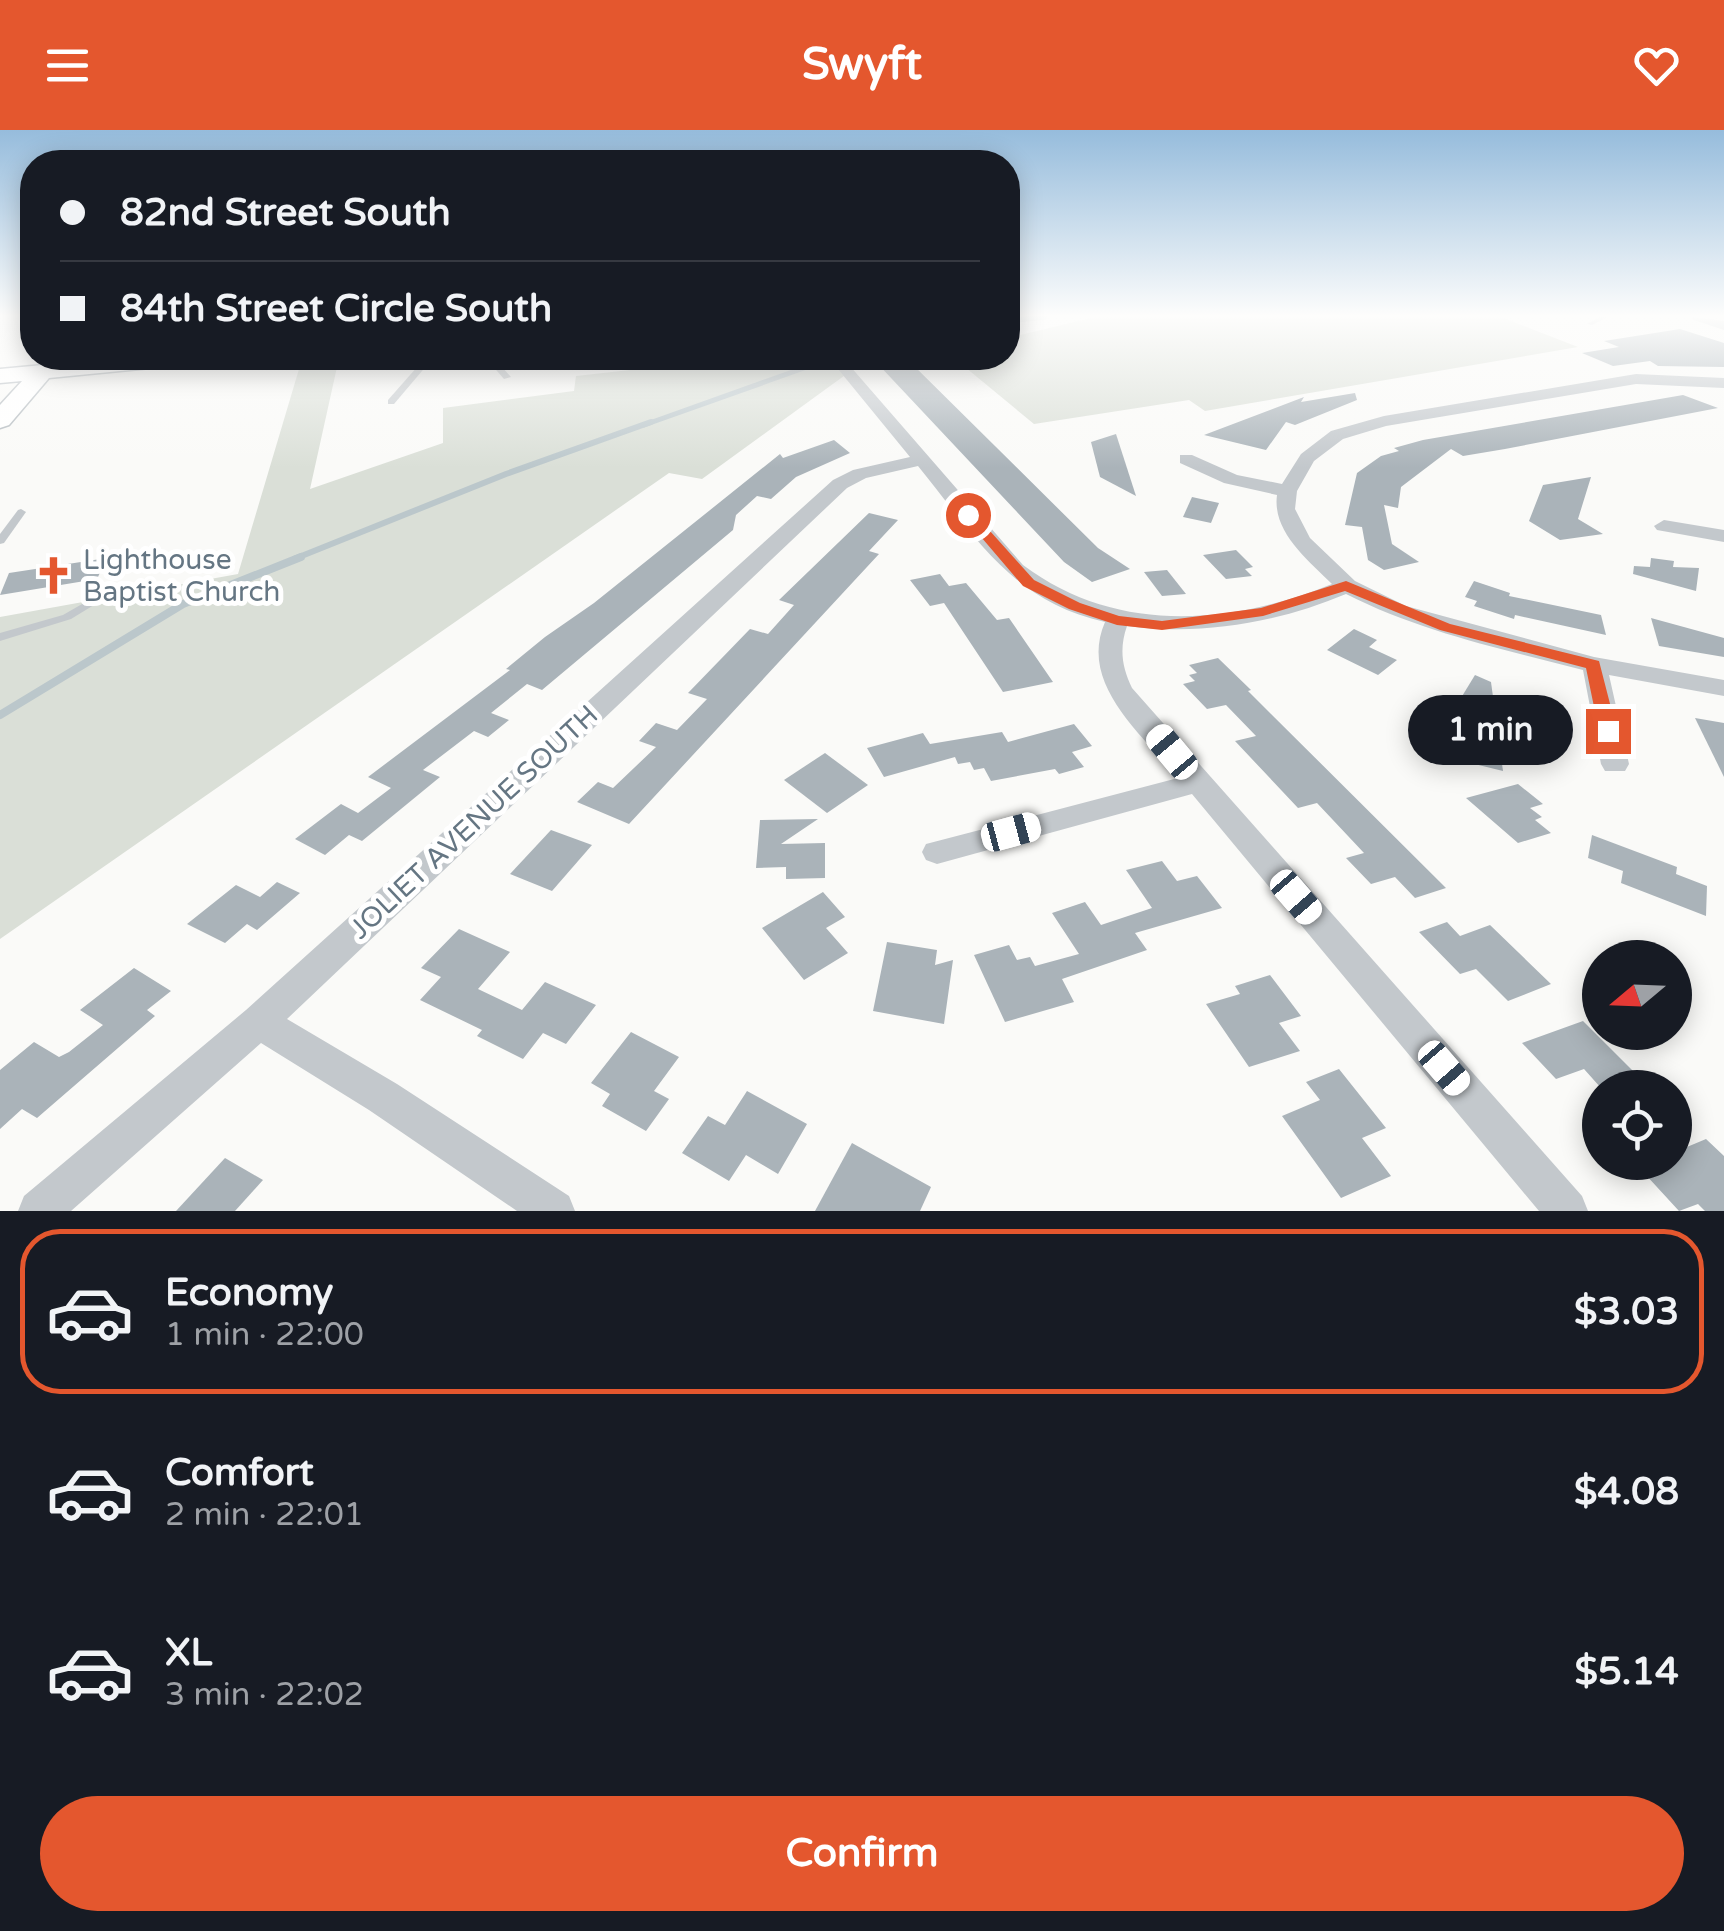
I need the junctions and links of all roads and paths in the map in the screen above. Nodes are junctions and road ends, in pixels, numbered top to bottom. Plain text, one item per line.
1 (62, 370) edge
2 (418, 370) edge
3 (500, 370) edge
4 (846, 370) edge
5 (42, 372) junction
6 (0, 376) edge
7 (507, 377) dead end
8 (1724, 383) edge
9 (390, 402) dead end
10 (0, 420) edge
11 (1186, 459) dead end
12 (922, 460) junction
13 (1287, 491) junction
14 (21, 512) dead end
15 (1664, 526) dead end
16 (1724, 536) edge
17 (0, 541) edge
18 (1346, 586) junction
19 (103, 595) dead end
20 (1117, 621) junction
21 (0, 636) edge
22 (1594, 665) junction
23 (1724, 688) edge
24 (1615, 764) dead end
25 (1197, 783) junction
26 (937, 852) dead end
27 (259, 1022) junction
28 (39, 1211) edge
29 (554, 1211) edge
30 (1567, 1211) edge

1 - 5 main road
2 - 9 lane
3 - 7 lane
4 - 12 street
5 - 6 main road
5 - 10 main road
8 - 13 street
11 - 13 street
12 - 20 street
12 - 27 street, JOLIET AVENUE SOUTH
13 - 18 street
14 - 17 lane
15 - 16 street
18 - 20 street
18 - 22 street
19 - 21 lane
20 - 25 street
22 - 23 street
22 - 24 street
25 - 26 street
25 - 30 street
27 - 28 street, JOLIET AVENUE SOUTH
27 - 29 street

